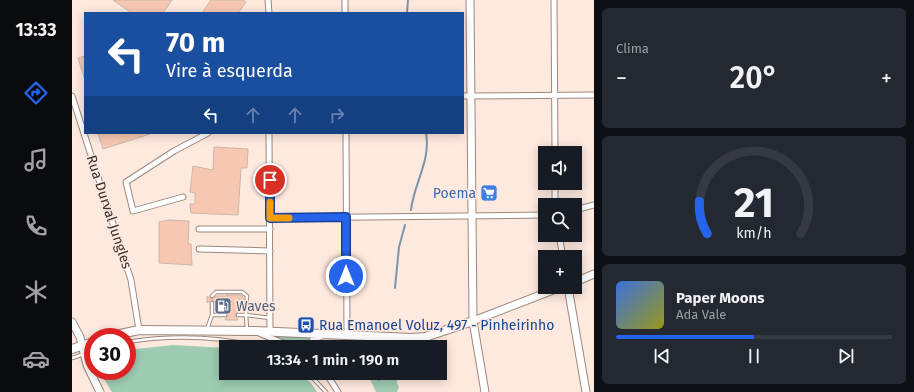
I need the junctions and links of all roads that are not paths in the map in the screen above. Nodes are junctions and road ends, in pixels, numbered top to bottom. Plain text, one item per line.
1 (268, 0) edge
2 (345, 0) edge
3 (470, 0) edge
4 (554, 0) edge
5 (268, 12) edge
6 (345, 12) edge
7 (555, 95) junction
8 (594, 95) edge
9 (72, 96) edge
10 (467, 96) edge
11 (84, 133) edge
12 (84, 134) edge
13 (206, 134) edge
14 (269, 134) edge
15 (346, 134) edge
16 (555, 146) edge
17 (183, 197) dead end
18 (594, 205) edge
19 (582, 208) edge
20 (538, 215) edge
21 (472, 216) junction
22 (346, 217) junction
23 (270, 218) junction
24 (199, 229) dead end
25 (270, 229) junction
26 (200, 249) dead end
27 (270, 250) junction
28 (594, 274) edge
29 (582, 279) edge
30 (544, 294) edge
31 (569, 294) edge
32 (212, 296) dead end
33 (212, 303) dead end
34 (212, 315) junction
35 (225, 315) dead end
36 (238, 315) dead end
37 (246, 315) junction
38 (270, 318) junction
39 (473, 321) junction
40 (72, 322) edge
41 (139, 330) junction
42 (136, 331) edge
43 (206, 331) junction
44 (251, 332) junction
45 (270, 332) junction
46 (322, 334) junction
47 (347, 335) junction
48 (230, 340) edge
49 (273, 340) edge
50 (314, 340) edge
51 (136, 341) edge
52 (82, 345) junction
53 (72, 349) edge
54 (84, 354) joint
55 (72, 358) edge
56 (93, 380) edge
57 (315, 380) edge
58 (330, 380) edge
59 (100, 392) edge
60 (326, 392) edge
61 (338, 392) edge
62 (485, 392) edge
63 (586, 392) edge

1 - 5 street
2 - 6 street
3 - 10 street
4 - 7 street
7 - 8 street
7 - 10 street
7 - 16 street
9 - 11 street, Rua Durval Jungles
10 - 21 street
12 - 41 street, Rua Durval Jungles
13 - 17 street
14 - 23 street
15 - 22 street
18 - 19 street
20 - 21 street
21 - 22 street
21 - 39 street
22 - 23 street
22 - 47 street
23 - 25 street
24 - 25 street
25 - 27 street
26 - 27 street
27 - 38 street
28 - 29 street
30 - 39 street
31 - 63 street
32 - 37 lane
33 - 34 lane
34 - 35 lane
34 - 43 lane
36 - 37 lane
37 - 38 lane
37 - 44 lane
38 - 45 street
39 - 47 main road
39 - 62 street
40 - 52 street
41 - 42 main road
41 - 43 main road
43 - 44 main road
44 - 45 main road
44 - 49 street
45 - 46 main road
46 - 47 main road
46 - 50 main road
48 - 51 lane
52 - 53 main road
52 - 54 street
54 - 55 lane
56 - 59 street
57 - 60 lane
58 - 61 street

